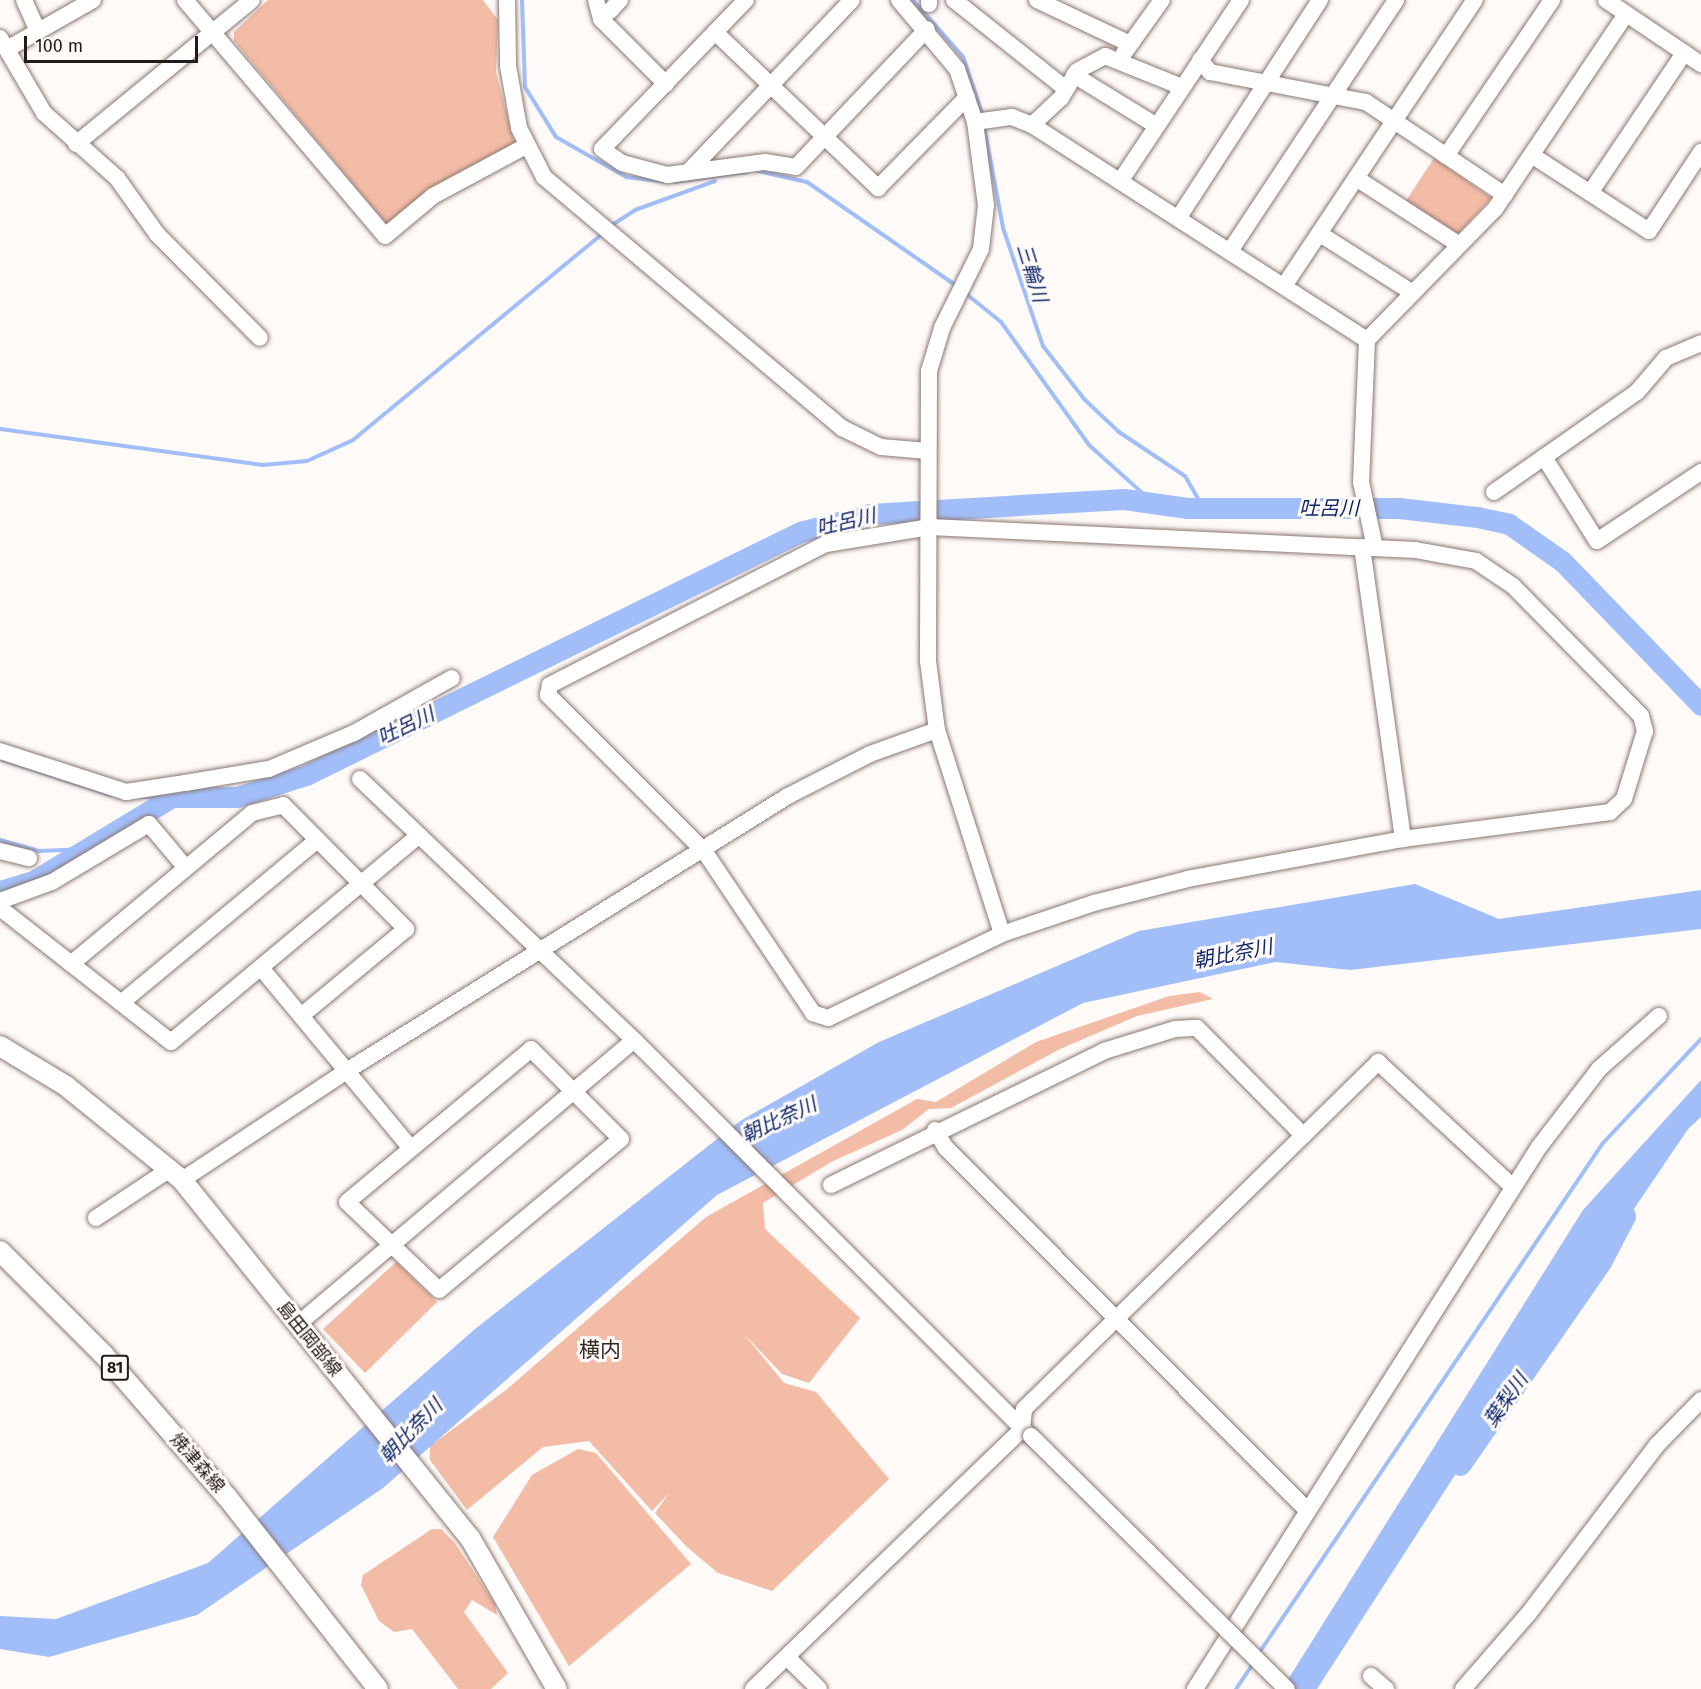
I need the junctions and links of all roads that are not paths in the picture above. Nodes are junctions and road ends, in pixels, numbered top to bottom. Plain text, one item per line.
1 (24, 0) edge
2 (93, 0) edge
3 (185, 0) edge
4 (252, 0) edge
5 (596, 0) edge
6 (852, 0) edge
7 (899, 0) edge
8 (954, 0) edge
9 (1037, 0) edge
10 (1162, 0) edge
11 (1241, 0) edge
12 (1320, 0) edge
13 (1396, 0) edge
14 (1475, 0) edge
15 (1552, 0) edge
16 (1606, 0) edge
17 (739, 2) edge
18 (505, 3) edge
19 (1626, 14) junction
20 (927, 29) junction
21 (38, 32) junction
22 (213, 32) junction
23 (715, 32) junction
24 (3, 44) edge
25 (1130, 44) junction
26 (1684, 53) junction
27 (1200, 60) junction
28 (1118, 61) junction
29 (1701, 64) edge
30 (1070, 82) junction
31 (1265, 83) junction
32 (666, 84) junction
33 (770, 85) junction
34 (1182, 87) junction
35 (1333, 94) junction
36 (967, 97) junction
37 (1393, 120) junction
38 (982, 121) junction
39 (1032, 125) junction
40 (1157, 126) junction
41 (825, 137) junction
42 (76, 144) junction
43 (526, 146) junction
44 (1701, 152) edge
45 (1446, 156) junction
46 (1533, 156) junction
47 (691, 169) junction
48 (1356, 178) junction
49 (1121, 180) junction
50 (1590, 193) junction
51 (1505, 195) junction
52 (1179, 218) junction
53 (1320, 234) junction
54 (1458, 244) junction
55 (1230, 250) junction
56 (1284, 286) junction
57 (1413, 293) junction
58 (260, 338) dead end
59 (1367, 340) junction
60 (1701, 343) edge
61 (928, 451) junction
62 (1544, 457) junction
63 (1701, 472) edge
64 (1494, 492) dead end
65 (930, 527) junction
66 (1368, 548) junction
67 (452, 678) dead end
68 (937, 730) junction
69 (0, 751) edge
70 (360, 779) dead end
71 (417, 837) junction
72 (1403, 838) junction
73 (317, 840) junction
74 (701, 848) junction
75 (0, 850) edge
76 (29, 858) dead end
77 (186, 868) junction
78 (362, 884) junction
79 (0, 901) edge
80 (0, 908) edge
81 (1002, 934) junction
82 (541, 954) junction
83 (71, 964) junction
84 (262, 969) junction
85 (122, 1003) junction
86 (302, 1015) junction
87 (1659, 1016) dead end
88 (634, 1040) junction
89 (1, 1048) edge
90 (348, 1070) junction
91 (573, 1090) junction
92 (935, 1130) junction
93 (1303, 1136) junction
94 (410, 1146) junction
95 (176, 1175) junction
96 (831, 1185) dead end
97 (1513, 1187) junction
98 (96, 1218) dead end
99 (391, 1246) junction
100 (0, 1251) edge
101 (1118, 1318) junction
102 (297, 1325) junction
103 (1700, 1402) edge
104 (1027, 1432) junction
105 (1307, 1510) junction
106 (789, 1659) junction
107 (1371, 1677) dead end
108 (378, 1689) edge
109 (557, 1689) edge
110 (753, 1689) edge
111 (819, 1689) edge
112 (1196, 1689) edge
113 (1287, 1689) edge
114 (1386, 1689) edge
115 (1463, 1689) edge

1 - 21 street
2 - 21 street
3 - 22 street
4 - 22 street
5 - 32 street
6 - 33 street
7 - 20 street
8 - 30 street
9 - 25 street
10 - 25 street
11 - 27 street
12 - 31 street
13 - 35 street
14 - 37 street
15 - 45 street
16 - 19 street
17 - 23 street
18 - 43 street
19 - 26 street
19 - 46 street
20 - 36 street
20 - 41 street
21 - 24 street
22 - 42 street
22 - 43 street
23 - 32 street
23 - 33 street
24 - 42 street
25 - 28 street
26 - 29 street
26 - 50 street
27 - 31 street
27 - 34 street
28 - 30 street
28 - 34 street
30 - 39 street
30 - 40 street
31 - 35 street
31 - 52 street
32 - 47 street
33 - 41 street
33 - 47 street
34 - 40 street
35 - 37 street
35 - 55 street
36 - 38 street
36 - 41 street
37 - 45 street
37 - 48 street
38 - 39 street
38 - 61 street
39 - 49 street
40 - 49 street
41 - 47 street
42 - 58 street
43 - 61 street
44 - 50 street
45 - 51 street
46 - 50 street
46 - 51 street
48 - 53 street
48 - 54 street
49 - 52 street
51 - 54 street
52 - 55 street
53 - 56 street
53 - 57 street
54 - 57 street
55 - 56 street
56 - 59 street
57 - 59 street
59 - 66 street
60 - 62 street
61 - 65 street
62 - 63 street
62 - 64 street
65 - 66 street
65 - 68 street
65 - 74 street
66 - 72 street
66 - 72 street
67 - 69 street
68 - 74 street
68 - 81 street
70 - 71 street
71 - 78 street
71 - 82 street
72 - 81 street
73 - 77 street
73 - 78 street
73 - 85 street
74 - 81 street
74 - 82 street
75 - 76 street
77 - 79 street
77 - 83 street
78 - 84 street
78 - 86 street
80 - 83 street
82 - 88 street
82 - 90 street
83 - 85 street
84 - 85 street
84 - 86 street
86 - 90 street
87 - 97 street
88 - 91 street
88 - 104 street
89 - 95 main road, 島田岡部線
90 - 94 street
90 - 95 street
91 - 94 street
91 - 99 street
91 - 99 street
92 - 93 street
92 - 96 street
92 - 101 street
93 - 97 street
93 - 101 street
94 - 99 street
95 - 98 street
95 - 102 main road, 島田岡部線
97 - 105 street
99 - 102 street
100 - 108 main road, 焼津森線 / 81
101 - 104 street
101 - 105 street
102 - 109 main road, 島田岡部線
103 - 115 street
104 - 106 street
104 - 113 street, bridge
105 - 112 street
106 - 110 street
106 - 111 street
107 - 114 street

